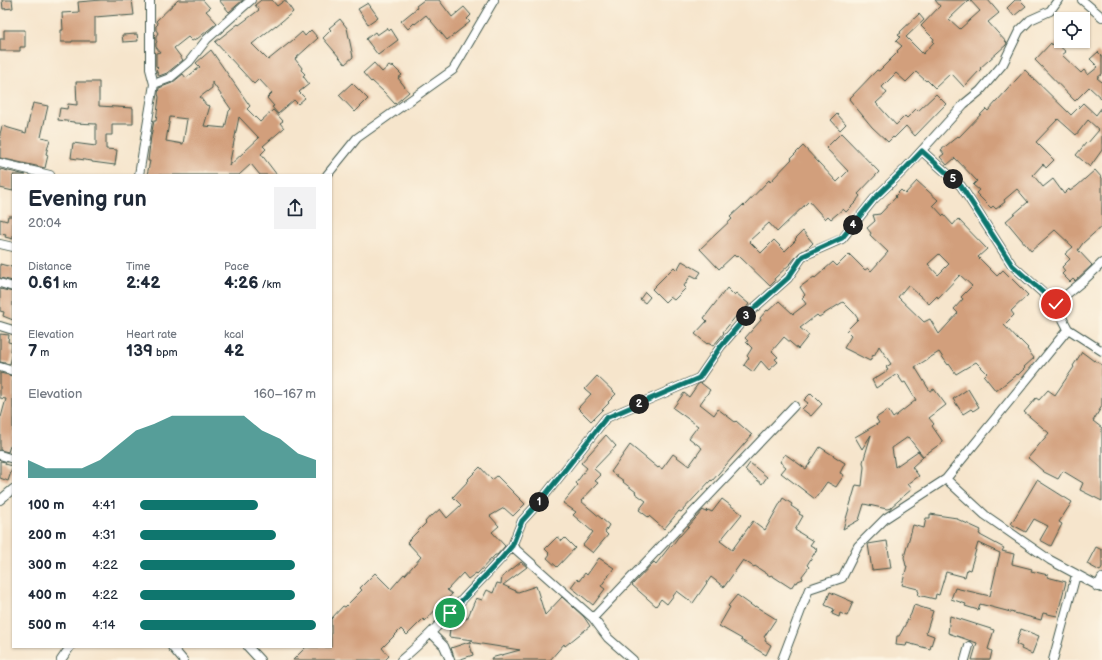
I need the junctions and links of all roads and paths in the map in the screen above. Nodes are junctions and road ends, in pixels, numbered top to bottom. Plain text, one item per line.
1 (150, 0) edge
2 (250, 0) edge
3 (494, 0) edge
4 (1058, 0) edge
5 (1082, 0) edge
6 (1102, 17) edge
7 (154, 84) junction
8 (922, 151) junction
9 (0, 163) edge
10 (39, 174) edge
11 (139, 174) edge
12 (328, 174) edge
13 (0, 244) edge
14 (12, 247) edge
15 (1102, 263) edge
16 (0, 283) edge
17 (12, 287) edge
18 (1056, 304) junction
19 (0, 326) edge
20 (1068, 329) junction
21 (12, 330) edge
22 (1100, 348) edge
23 (0, 367) edge
24 (12, 371) edge
25 (794, 406) dead end
26 (0, 456) edge
27 (12, 459) edge
28 (946, 479) junction
29 (12, 490) edge
30 (0, 500) edge
31 (512, 546) junction
32 (1076, 575) junction
33 (1102, 578) edge
34 (1100, 588) edge
35 (593, 618) junction
36 (431, 633) junction
37 (969, 646) dead end
38 (69, 648) edge
39 (173, 648) edge
40 (249, 648) edge
41 (61, 660) edge
42 (183, 660) edge
43 (260, 660) edge
44 (401, 660) edge
45 (450, 660) edge
46 (633, 660) edge
47 (782, 660) edge
48 (965, 660) edge
49 (1053, 660) edge

1 - 7 street
2 - 7 street
3 - 12 street
4 - 8 street
5 - 6 street
7 - 11 street
8 - 18 street
8 - 31 street
9 - 10 street
13 - 14 street
15 - 18 street
16 - 17 street
18 - 20 street
19 - 21 street
20 - 22 street
20 - 28 street
23 - 24 street
25 - 35 street
26 - 27 street
28 - 32 street
28 - 47 street
29 - 30 street
31 - 35 street
31 - 36 street
32 - 34 street
32 - 49 street
33 - 34 street
35 - 46 street
36 - 44 street
36 - 45 street
37 - 48 street
38 - 41 street
39 - 42 street
40 - 43 street

